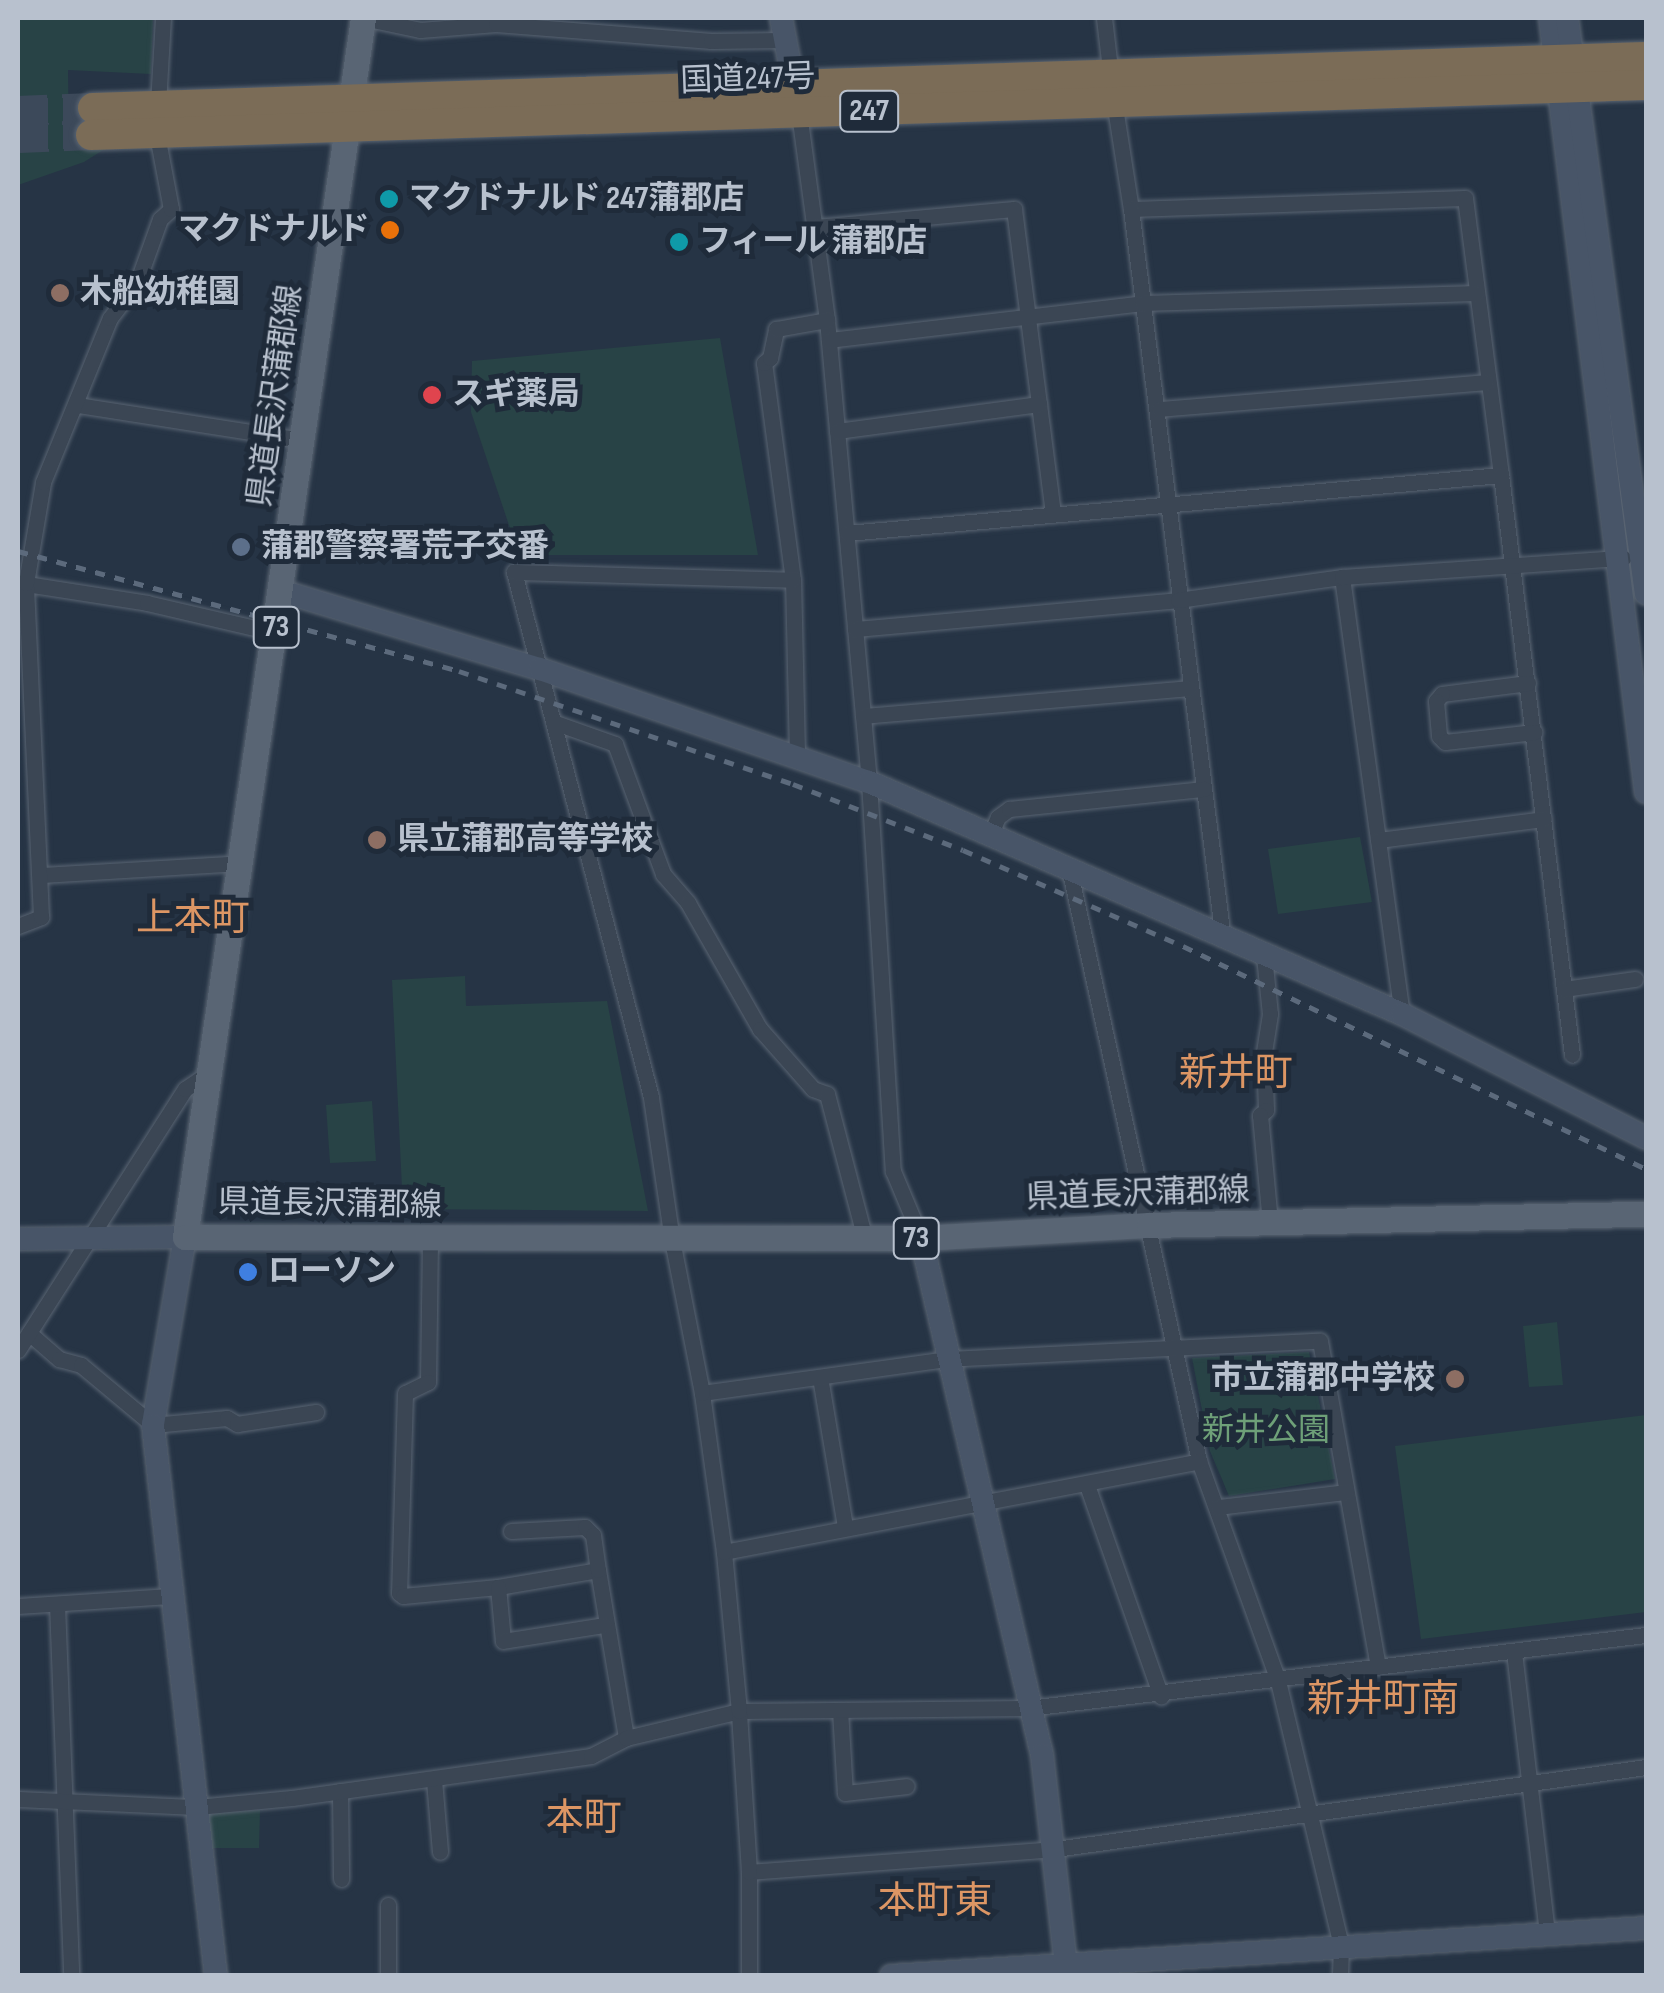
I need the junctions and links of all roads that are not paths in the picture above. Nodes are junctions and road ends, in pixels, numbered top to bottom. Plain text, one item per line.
1 (163, 18) edge
2 (363, 18) edge
3 (1104, 18) edge
4 (1550, 18) edge
5 (1567, 18) edge
6 (549, 22) edge
7 (782, 29) edge
8 (1646, 57) edge
9 (1566, 76) junction
10 (1646, 86) edge
11 (1112, 89) junction
12 (796, 98) junction
13 (158, 104) junction
14 (349, 116) junction
15 (157, 135) junction
16 (1131, 209) junction
17 (815, 227) junction
18 (1477, 293) junction
19 (1142, 302) junction
20 (1028, 315) junction
21 (827, 320) junction
22 (829, 340) junction
23 (1486, 382) junction
24 (1040, 404) junction
25 (78, 405) junction
26 (1159, 409) junction
27 (838, 430) junction
28 (302, 440) junction
29 (1501, 475) junction
30 (1166, 504) junction
31 (1053, 514) junction
32 (847, 533) junction
33 (1644, 554) edge
34 (1618, 560) junction
35 (1515, 568) junction
36 (1342, 577) junction
37 (794, 580) junction
38 (22, 583) edge
39 (282, 591) junction
40 (1646, 594) edge
41 (1178, 600) junction
42 (855, 629) junction
43 (276, 632) junction
44 (540, 669) junction
45 (1528, 683) junction
46 (1189, 688) junction
47 (863, 716) junction
48 (553, 722) junction
49 (1534, 732) junction
50 (797, 754) junction
51 (869, 782) junction
52 (1204, 790) junction
53 (1646, 792) edge
54 (1544, 818) junction
55 (991, 834) junction
56 (1378, 840) junction
57 (242, 863) junction
58 (1069, 868) junction
59 (41, 875) junction
60 (18, 926) edge
61 (1223, 938) junction
62 (1264, 956) junction
63 (1635, 979) dead end
64 (1564, 989) junction
65 (1402, 1014) junction
66 (1572, 1055) dead end
67 (209, 1073) junction
68 (1646, 1138) edge
69 (1646, 1214) edge
70 (1270, 1222) junction
71 (1149, 1225) junction
72 (185, 1237) junction
73 (92, 1238) junction
74 (921, 1238) junction
75 (430, 1239) junction
76 (865, 1239) junction
77 (18, 1240) edge
78 (672, 1240) junction
79 (29, 1333) junction
80 (18, 1350) edge
81 (1176, 1350) junction
82 (946, 1358) junction
83 (820, 1377) junction
84 (702, 1392) junction
85 (316, 1412) dead end
86 (153, 1424) junction
87 (1198, 1461) junction
88 (1087, 1485) junction
89 (1346, 1492) junction
90 (982, 1503) junction
91 (1218, 1508) junction
92 (845, 1526) junction
93 (511, 1531) dead end
94 (724, 1552) junction
95 (598, 1570) junction
96 (498, 1586) junction
97 (170, 1596) junction
98 (56, 1604) junction
99 (18, 1606) edge
100 (604, 1625) junction
101 (1646, 1635) edge
102 (1514, 1652) junction
103 (1378, 1667) junction
104 (1278, 1682) junction
105 (1161, 1696) junction
106 (1028, 1708) junction
107 (840, 1710) junction
108 (739, 1711) junction
109 (626, 1738) junction
110 (1646, 1767) edge
111 (434, 1780) junction
112 (1532, 1785) junction
113 (907, 1786) dead end
114 (340, 1792) junction
115 (18, 1799) edge
116 (64, 1800) junction
117 (197, 1807) junction
118 (1308, 1812) junction
119 (1055, 1849) junction
120 (440, 1852) dead end
121 (749, 1872) junction
122 (341, 1880) dead end
123 (388, 1905) dead end
124 (1646, 1928) edge
125 (1548, 1932) junction
126 (1342, 1946) junction
127 (1066, 1969) edge
128 (71, 1976) edge
129 (216, 1976) edge
130 (388, 1976) edge
131 (749, 1976) edge
132 (891, 1976) edge
133 (1340, 1976) edge

1 - 13 street
2 - 6 street
2 - 14 main road, 県道長沢蒲郡線 / 73
3 - 11 street
4 - 9 street
5 - 9 street
6 - 7 street
7 - 12 street
8 - 9 highway, 国道247号 / 247
9 - 10 highway, 国道247号 / 247
9 - 11 highway, 国道247号 / 247
9 - 33 street
9 - 34 street
11 - 12 highway, 国道247号 / 247
11 - 16 street
12 - 14 highway, 国道247号 / 247
12 - 17 street
13 - 14 highway, 国道247号 / 247
13 - 15 highway, 国道247号 / 247
14 - 15 highway, 国道247号 / 247
14 - 28 main road, 県道長沢蒲郡線 / 73
15 - 25 street
16 - 18 street
16 - 19 street
17 - 20 street
17 - 21 street
18 - 19 street
18 - 23 street
19 - 20 street
19 - 26 street
20 - 22 street
20 - 24 street
21 - 22 street
21 - 37 street
22 - 27 street
23 - 26 street
23 - 29 street
24 - 27 street
24 - 31 street
25 - 28 street
25 - 38 street
26 - 30 street
27 - 32 street
28 - 39 main road, 県道長沢蒲郡線 / 73
29 - 30 street
29 - 35 street
30 - 31 street
30 - 41 street
31 - 32 street
32 - 42 street
33 - 34 street
33 - 40 street
34 - 35 street
34 - 53 street
35 - 36 street
35 - 45 street
36 - 41 street
36 - 56 street
37 - 44 street
37 - 50 street
38 - 43 street
38 - 59 street
39 - 43 main road, 県道長沢蒲郡線 / 73
39 - 44 street
41 - 42 street
41 - 46 street
42 - 47 street
43 - 57 main road, 県道長沢蒲郡線 / 73
44 - 48 street
44 - 50 street
45 - 49 street
45 - 49 street
46 - 47 street
46 - 52 street
47 - 51 street
48 - 76 street
48 - 78 street
49 - 54 street
50 - 51 street
51 - 55 street
51 - 74 street
52 - 55 street
52 - 61 street
54 - 56 street
54 - 64 street
55 - 58 street
56 - 65 street
57 - 59 street
57 - 67 main road, 県道長沢蒲郡線 / 73
58 - 61 street
58 - 71 street
59 - 60 street
61 - 62 street
62 - 65 street
62 - 70 street
63 - 64 street
64 - 66 street
65 - 68 street
67 - 72 main road, 県道長沢蒲郡線 / 73
67 - 73 street
69 - 70 main road, 県道長沢蒲郡線 / 73
70 - 71 main road, 県道長沢蒲郡線 / 73
71 - 74 main road, 県道長沢蒲郡線 / 73
71 - 81 street
72 - 73 street
72 - 75 main road, 県道長沢蒲郡線 / 73
72 - 86 street
73 - 77 street
73 - 79 street
74 - 76 main road, 県道長沢蒲郡線 / 73
74 - 82 street
75 - 78 main road, 県道長沢蒲郡線 / 73
75 - 96 street
76 - 78 main road, 県道長沢蒲郡線 / 73
78 - 84 street
79 - 80 street
79 - 86 street
81 - 82 street
81 - 87 street
81 - 89 street
82 - 83 street
82 - 90 street
83 - 84 street
83 - 92 street
84 - 94 street
85 - 86 street
86 - 97 street
87 - 88 street
87 - 91 street
88 - 90 street
88 - 105 street
89 - 91 street
89 - 103 street
90 - 92 street
90 - 106 street
91 - 104 street
92 - 94 street
93 - 95 street
94 - 108 street
95 - 96 street
95 - 100 street
96 - 100 street
97 - 98 street
97 - 117 street
98 - 99 street
98 - 116 street
100 - 109 street
101 - 102 street
102 - 103 street
102 - 112 street
103 - 104 street
104 - 105 street
104 - 118 street
105 - 106 street
106 - 107 street
106 - 119 street
107 - 108 street
107 - 113 street
108 - 109 street
108 - 121 street
109 - 111 street
110 - 112 street
111 - 114 street
111 - 120 street
112 - 118 street
112 - 125 street
114 - 117 street
114 - 122 street
115 - 116 street
116 - 117 street
116 - 128 street
117 - 129 street
118 - 119 street
118 - 126 street
119 - 121 street
119 - 127 street
121 - 131 street
123 - 130 street
124 - 125 street
125 - 126 street
126 - 127 street
126 - 133 street
127 - 132 street

